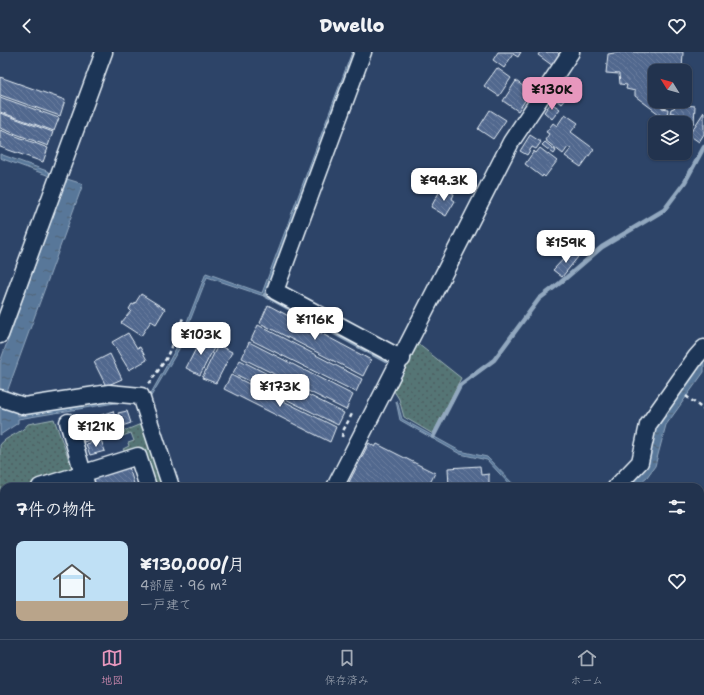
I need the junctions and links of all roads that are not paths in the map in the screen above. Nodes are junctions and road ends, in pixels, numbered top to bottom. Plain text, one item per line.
1 (104, 52) edge
2 (363, 52) edge
3 (571, 52) edge
4 (0, 334) edge
5 (704, 348) edge
6 (402, 359) junction
7 (0, 398) edge
8 (68, 422) dead end
9 (85, 480) edge
10 (66, 483) edge
11 (147, 483) edge
12 (170, 483) edge
13 (337, 483) edge
14 (620, 483) edge

1 - 4 street
2 - 6 street
3 - 6 street
5 - 14 street
6 - 13 street
7 - 12 street
8 - 9 street
9 - 10 street
9 - 11 street

